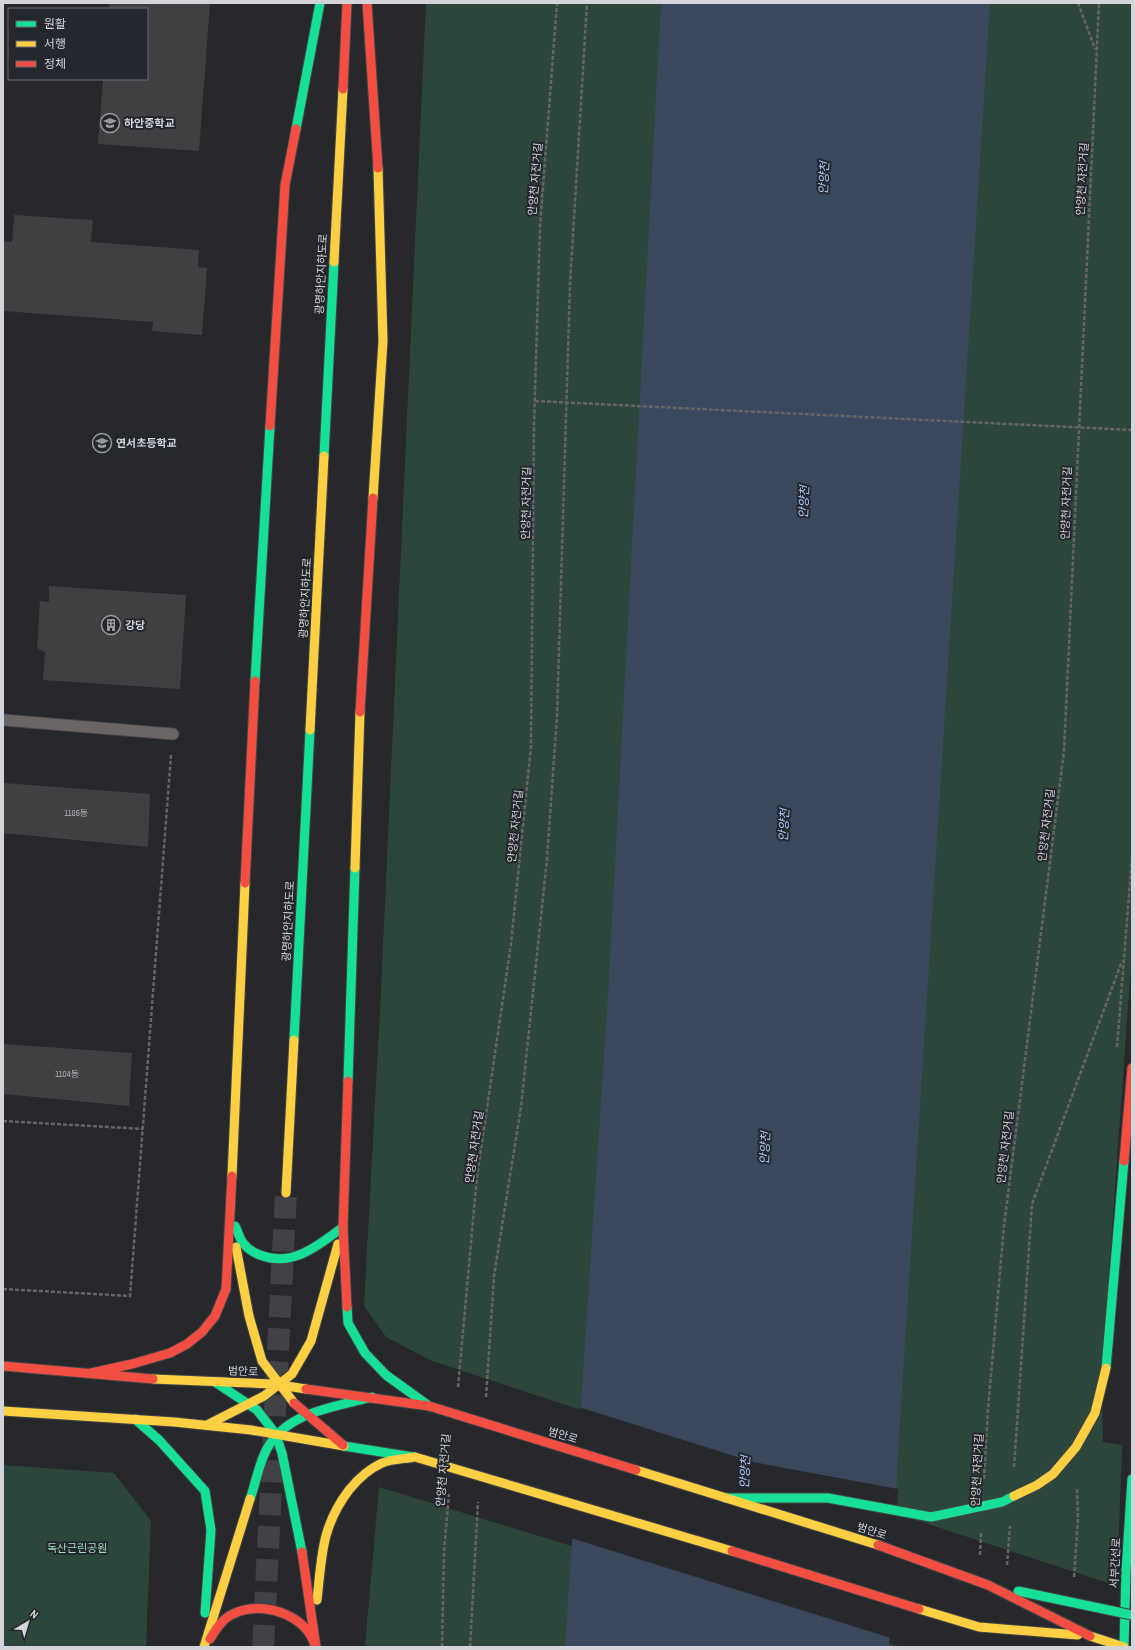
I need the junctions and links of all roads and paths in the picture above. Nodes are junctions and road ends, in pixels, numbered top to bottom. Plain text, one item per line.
1 (320, 3) edge
2 (347, 3) edge
3 (367, 3) edge
4 (557, 3) edge
5 (587, 3) edge
6 (1078, 3) edge
7 (1099, 3) edge
8 (1096, 51) junction
9 (535, 401) junction
10 (566, 403) junction
11 (1078, 427) junction
12 (1132, 430) edge
13 (3, 720) edge
14 (173, 734) joint
15 (1124, 957) dead end
16 (1132, 1068) edge
17 (3, 1121) edge
18 (143, 1129) junction
19 (286, 1193) tunnel mouth
20 (230, 1216) junction
21 (343, 1227) junction
22 (3, 1289) edge
23 (3, 1366) edge
24 (91, 1373) junction
25 (216, 1382) junction
26 (279, 1385) junction
27 (458, 1391) dead end
28 (372, 1397) junction
29 (485, 1402) dead end
30 (248, 1404) junction
31 (429, 1406) junction
32 (3, 1411) edge
33 (308, 1415) junction
34 (136, 1419) junction
35 (207, 1425) junction
36 (276, 1433) junction
37 (344, 1445) junction
38 (415, 1457) junction
39 (1014, 1473) dead end
40 (1132, 1479) edge
41 (984, 1480) dead end
42 (450, 1487) dead end
43 (479, 1496) dead end
44 (725, 1498) junction
45 (1010, 1521) dead end
46 (982, 1528) dead end
47 (980, 1560) dead end
48 (1007, 1568) dead end
49 (988, 1585) junction
50 (1132, 1615) edge
51 (314, 1622) junction
52 (980, 1627) junction
53 (1090, 1636) junction
54 (1007, 1638) dead end
55 (204, 1647) edge
56 (316, 1647) edge
57 (442, 1647) edge
58 (470, 1647) edge
59 (1124, 1647) edge

1 - 20 main road
2 - 19 main road, 광명하안지하도로
3 - 21 main road
4 - 9 path, 안양천 자전거길
5 - 10 path
6 - 8 path
7 - 8 path, 안양천 자전거길
8 - 11 path, 안양천 자전거길
9 - 10 path
9 - 27 path, 안양천 자전거길
10 - 11 path
10 - 29 path
11 - 12 path
11 - 41 path, 안양천 자전거길
13 - 14 lane
14 - 18 path
15 - 39 path
16 - 44 main road, bridge
17 - 18 path
18 - 22 path
20 - 21 main road
20 - 24 main road
20 - 26 main road
21 - 26 main road
21 - 31 main road
23 - 24 main road, 범안로
24 - 25 main road, 범안로
25 - 26 main road, 범안로
25 - 30 main road
26 - 28 main road, 범안로
26 - 30 main road
26 - 33 main road
28 - 31 main road, 범안로
28 - 33 main road
30 - 35 main road
30 - 36 main road
31 - 44 main road, 범안로, bridge
32 - 34 main road, 범안로
33 - 36 main road
33 - 37 main road
34 - 35 main road, 범안로
34 - 55 main road
35 - 36 main road, 범안로
36 - 37 main road, 범안로
36 - 51 main road
36 - 55 main road
37 - 38 main road, 범안로
38 - 51 main road
38 - 52 main road, 범안로, bridge
40 - 59 main road, 서부간선로
42 - 57 path, 안양천 자전거길
43 - 58 path
44 - 49 main road, 범안로, bridge
45 - 48 path
46 - 47 path
49 - 50 main road, bridge
49 - 53 main road, 범안로, bridge
51 - 56 main road
52 - 53 main road, 범안로, bridge
52 - 54 main road, bridge
53 - 59 main road, 범안로
55 - 56 main road

